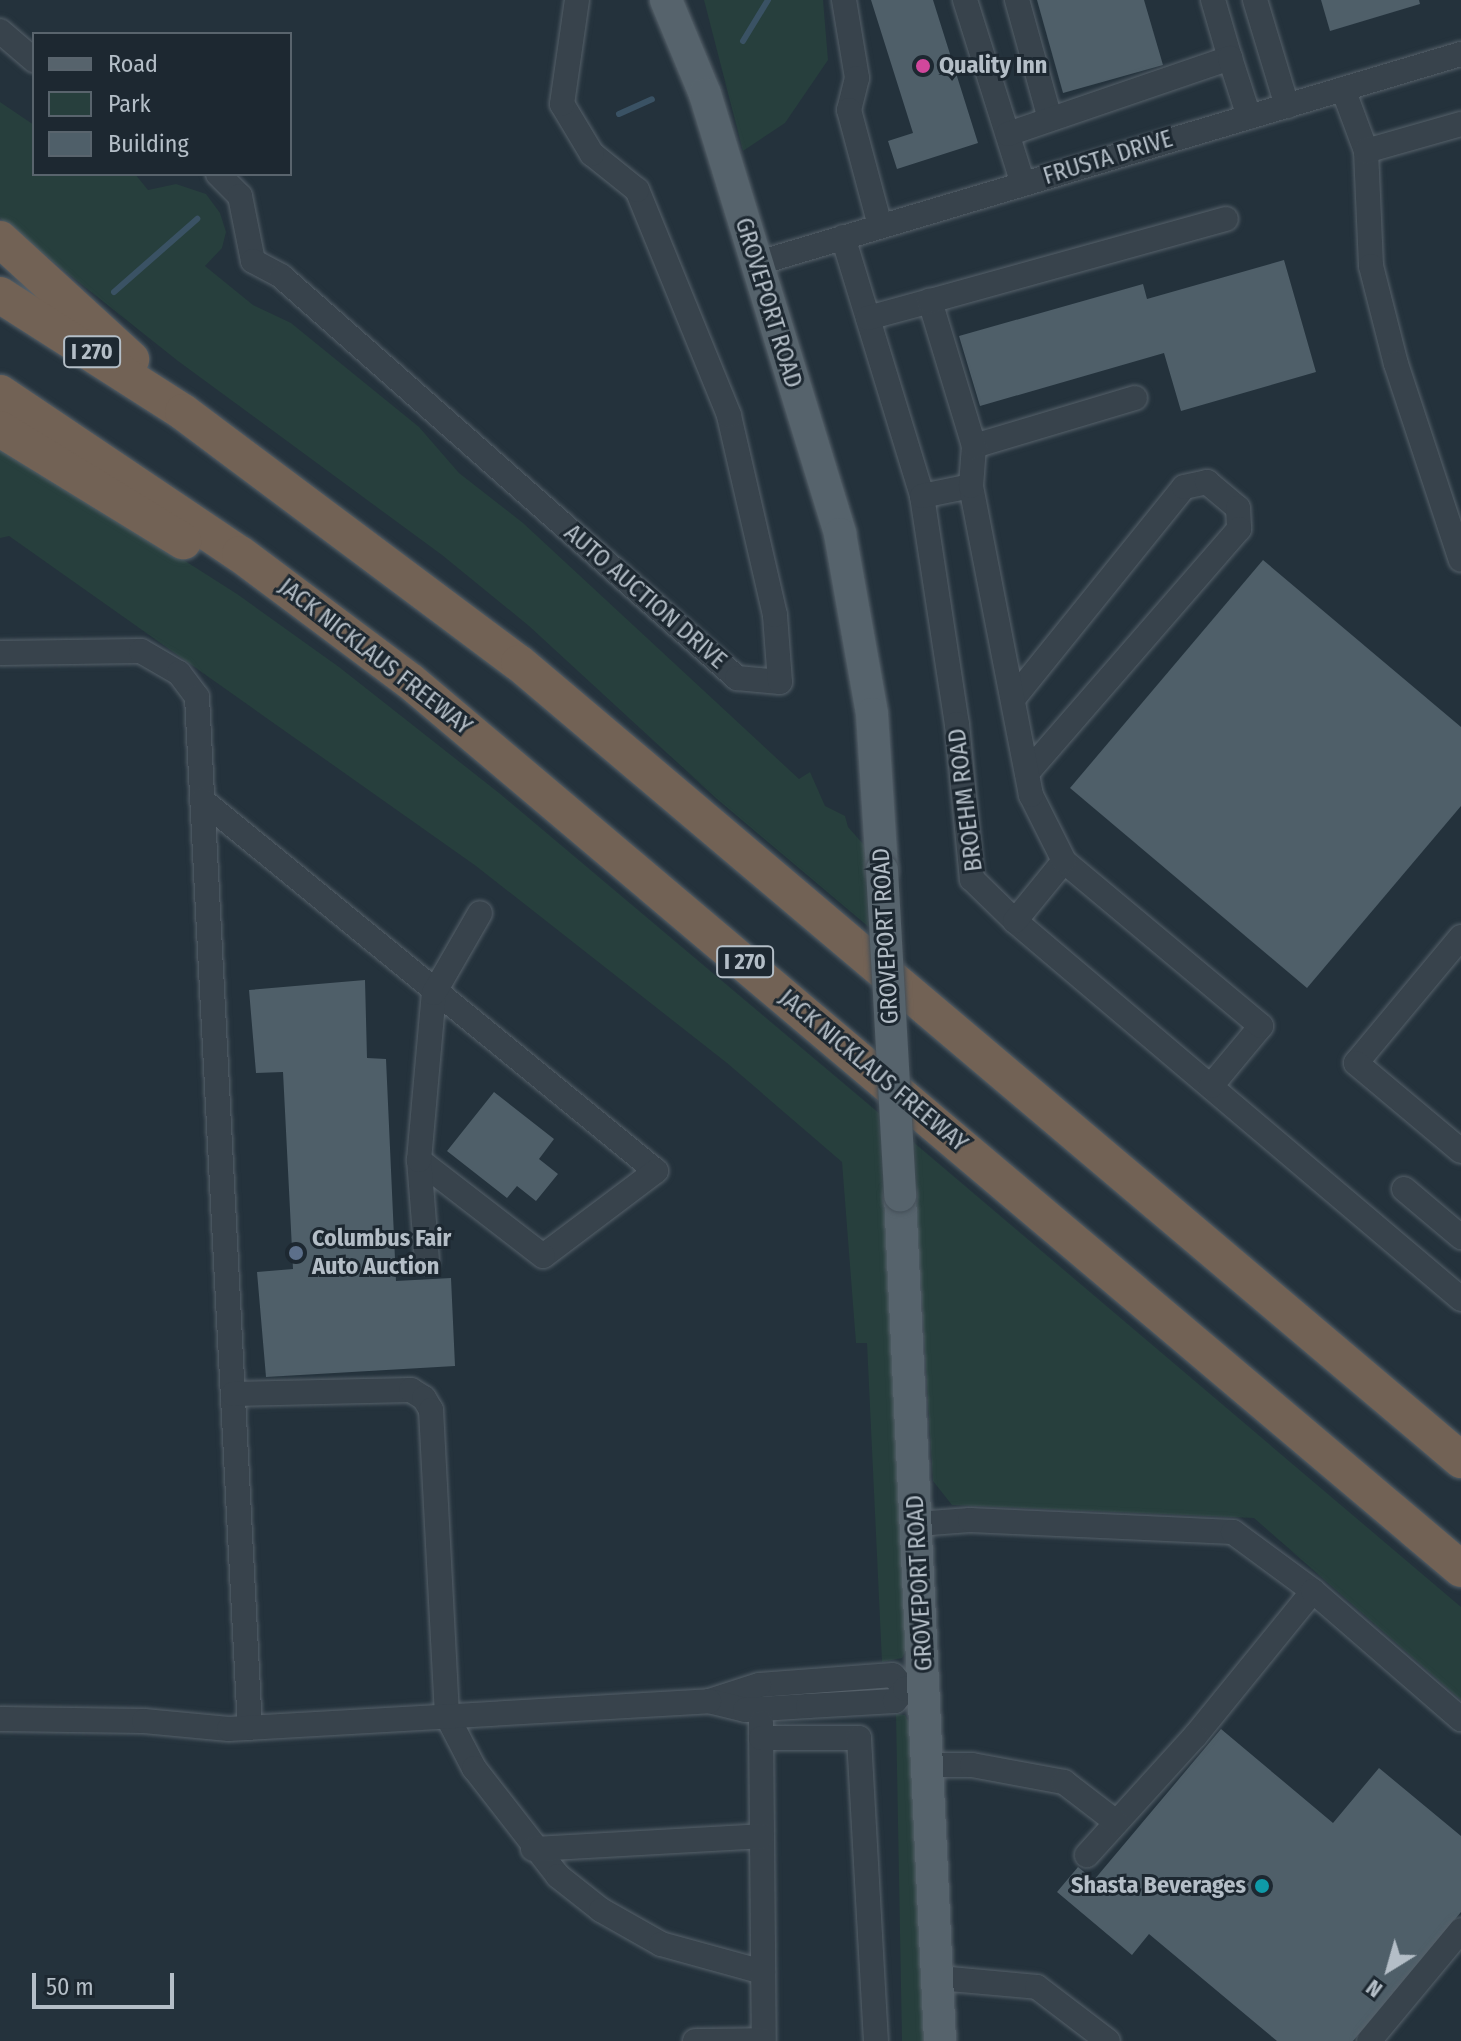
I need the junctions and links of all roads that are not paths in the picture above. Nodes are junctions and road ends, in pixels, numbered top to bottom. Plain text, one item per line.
1 (577, 0) edge
2 (666, 0) edge
3 (688, 0) edge
4 (844, 0) edge
5 (965, 0) edge
6 (1017, 0) edge
7 (1213, 0) edge
8 (1255, 0) edge
9 (0, 31) edge
10 (1461, 54) edge
11 (32, 58) edge
12 (1230, 58) junction
13 (1343, 89) junction
14 (705, 94) junction
15 (1287, 106) junction
16 (1249, 117) junction
17 (1050, 119) junction
18 (1461, 124) edge
19 (1008, 134) junction
20 (1366, 151) junction
21 (220, 176) edge
22 (1023, 184) junction
23 (1226, 219) dead end
24 (880, 226) junction
25 (843, 237) junction
26 (0, 239) edge
27 (755, 264) junction
28 (0, 295) edge
29 (930, 301) junction
30 (868, 318) junction
31 (0, 393) edge
32 (1135, 398) dead end
33 (183, 412) junction
34 (0, 429) edge
35 (974, 446) junction
36 (971, 486) junction
37 (922, 496) junction
38 (1461, 560) edge
39 (0, 653) edge
40 (410, 681) junction
41 (1013, 699) junction
42 (1027, 773) junction
43 (202, 800) junction
44 (1064, 861) junction
45 (480, 913) dead end
46 (1015, 921) junction
47 (1461, 937) edge
48 (434, 993) junction
49 (1211, 1086) junction
50 (1461, 1151) edge
51 (419, 1160) junction
52 (1404, 1189) dead end
53 (1461, 1237) edge
54 (427, 1261) dead end
55 (1456, 1285) edge
56 (233, 1394) junction
57 (1461, 1460) edge
58 (917, 1524) junction
59 (1461, 1569) edge
60 (1313, 1591) junction
61 (806, 1681) junction
62 (915, 1689) junction
63 (709, 1701) junction
64 (808, 1706) junction
65 (761, 1709) junction
66 (447, 1716) junction
67 (0, 1719) edge
68 (1461, 1719) edge
69 (250, 1728) junction
70 (761, 1738) junction
71 (929, 1765) junction
72 (1116, 1822) junction
73 (762, 1836) junction
74 (533, 1849) junction
75 (1087, 1855) dead end
76 (1461, 1930) edge
77 (763, 1972) junction
78 (939, 1978) junction
79 (695, 2041) edge
80 (764, 2041) edge
81 (876, 2041) edge
82 (940, 2041) edge
83 (1108, 2041) edge
84 (1369, 2041) edge

1 - 21 street, AUTO AUCTION DRIVE
2 - 14 main road, GROVEPORT ROAD
3 - 14 main road, GROVEPORT ROAD
4 - 24 street
5 - 19 street
6 - 17 street
7 - 12 street
8 - 15 street
9 - 11 street
10 - 13 street, FRUSTA DRIVE
12 - 16 street
12 - 17 street
13 - 15 street, FRUSTA DRIVE
13 - 20 street
14 - 27 main road, GROVEPORT ROAD
15 - 16 street, FRUSTA DRIVE
16 - 22 street, FRUSTA DRIVE
17 - 19 street
18 - 20 street
19 - 22 street
20 - 38 street
22 - 24 street, FRUSTA DRIVE
23 - 29 street
24 - 25 street, FRUSTA DRIVE
25 - 27 street, FRUSTA DRIVE
25 - 30 street, BROEHM ROAD
26 - 33 highway
27 - 58 main road, GROVEPORT ROAD, bridge
28 - 33 highway, I 270
29 - 30 street
29 - 35 street
30 - 37 street, BROEHM ROAD
31 - 40 highway, JACK NICKLAUS FREEWAY / I 270
32 - 35 street
33 - 57 highway, I 270
34 - 40 highway
35 - 36 street
36 - 37 street
36 - 41 street
37 - 46 street, BROEHM ROAD
39 - 43 street
40 - 59 highway, JACK NICKLAUS FREEWAY / I 270
41 - 42 street
41 - 42 street
42 - 44 street
43 - 48 street
43 - 56 street
44 - 46 street
44 - 49 street
45 - 48 street
46 - 49 street, BROEHM ROAD
47 - 50 street
48 - 51 street
48 - 51 street
49 - 55 street, BROEHM ROAD
51 - 54 street
52 - 53 street
56 - 66 street
56 - 69 street
58 - 60 street
58 - 62 main road, GROVEPORT ROAD
60 - 68 street
60 - 72 street
61 - 62 street
61 - 63 street
61 - 64 street
62 - 64 street
62 - 71 main road, GROVEPORT ROAD
63 - 65 street
63 - 66 street
64 - 65 street
65 - 70 street
66 - 69 street
66 - 74 street
67 - 69 street
70 - 73 street
70 - 81 street
71 - 72 street
71 - 78 main road, GROVEPORT ROAD
72 - 75 street
73 - 74 street
73 - 77 street
74 - 77 street
76 - 84 street
77 - 80 street
78 - 82 main road, GROVEPORT ROAD
78 - 83 street
79 - 80 street

